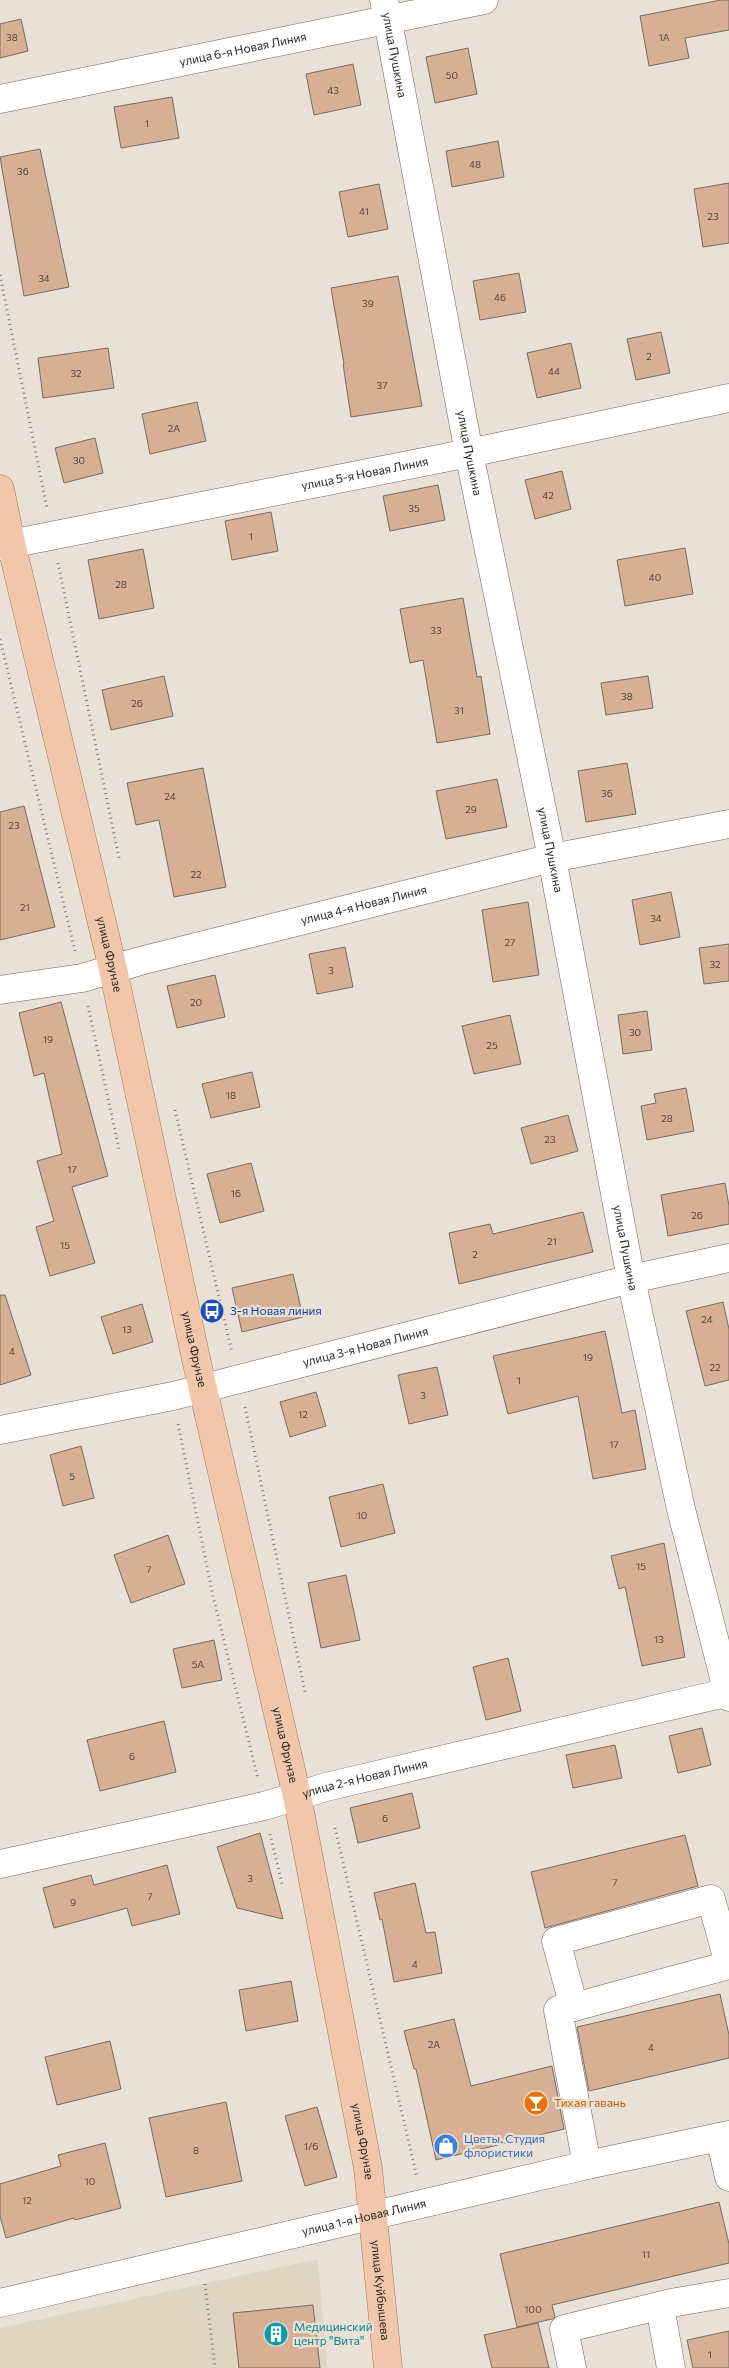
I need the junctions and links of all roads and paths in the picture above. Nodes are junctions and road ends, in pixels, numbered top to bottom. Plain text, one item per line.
1 (484, 0) edge
2 (386, 10) edge
3 (0, 99) edge
4 (0, 275) edge
5 (729, 398) edge
6 (469, 453) junction
7 (0, 489) edge
8 (52, 535) junction
9 (5, 545) edge
10 (0, 639) edge
11 (729, 824) edge
12 (552, 858) junction
13 (120, 864) dead end
14 (113, 969) junction
15 (82, 978) junction
16 (0, 990) edge
17 (174, 1106) dead end
18 (120, 1153) dead end
19 (729, 1258) edge
20 (631, 1279) junction
21 (239, 1378) junction
22 (204, 1387) junction
23 (173, 1396) junction
24 (0, 1430) edge
25 (729, 1694) edge
26 (307, 1700) dead end
27 (326, 1787) junction
28 (297, 1796) junction
29 (264, 1806) junction
30 (0, 1864) edge
31 (283, 1892) dead end
32 (729, 1965) edge
33 (574, 2007) junction
34 (725, 2136) edge
35 (587, 2165) junction
36 (729, 2177) edge
37 (424, 2203) junction
38 (374, 2214) junction
39 (201, 2255) junction
40 (729, 2293) edge
41 (0, 2303) edge
42 (660, 2306) junction
43 (215, 2368) edge
44 (388, 2368) edge
45 (572, 2368) edge
46 (671, 2368) edge

1 - 2 street, улица 6-я Новая Линия
2 - 3 street, улица 6-я Новая Линия
2 - 6 street, улица Пушкина
4 - 8 path
5 - 6 street, улица 5-я Новая Линия
6 - 8 street, улица 5-я Новая Линия
6 - 12 street, улица Пушкина
7 - 9 main road, улица Фрунзе
8 - 9 street, улица 5-я Новая Линия
8 - 13 path
9 - 14 main road, улица Фрунзе
10 - 15 path
11 - 12 street, улица 4-я Новая Линия
12 - 14 street, улица 4-я Новая Линия
12 - 20 street, улица Пушкина
14 - 15 street, улица 4-я Новая Линия
14 - 22 main road, улица Фрунзе
15 - 16 street, улица 4-я Новая Линия
15 - 18 path
17 - 21 path
19 - 20 street, улица 3-я Новая Линия
20 - 21 street, улица 3-я Новая Линия
20 - 25 street, улица Пушкина
21 - 22 street, улица 3-я Новая Линия
21 - 26 path
22 - 23 street, улица 3-я Новая Линия
22 - 28 main road, улица Фрунзе
23 - 24 street, улица 3-я Новая Линия
23 - 29 path
25 - 27 street, улица 2-я Новая Линия
27 - 28 street, улица 2-я Новая Линия
27 - 37 path
28 - 29 street, улица 2-я Новая Линия
28 - 38 main road, улица Фрунзе
29 - 30 street, улица 2-я Новая Линия
29 - 31 path
32 - 33 street
32 - 33 street
33 - 35 street
34 - 35 street, улица 1-я Новая Линия
34 - 36 street
35 - 37 street, улица 1-я Новая Линия
37 - 38 street, улица 1-я Новая Линия
38 - 39 street, улица 1-я Новая Линия
38 - 44 main road, улица Куйбышева
39 - 41 street, улица 1-я Новая Линия
39 - 43 path
40 - 42 street
42 - 45 street
42 - 46 street

